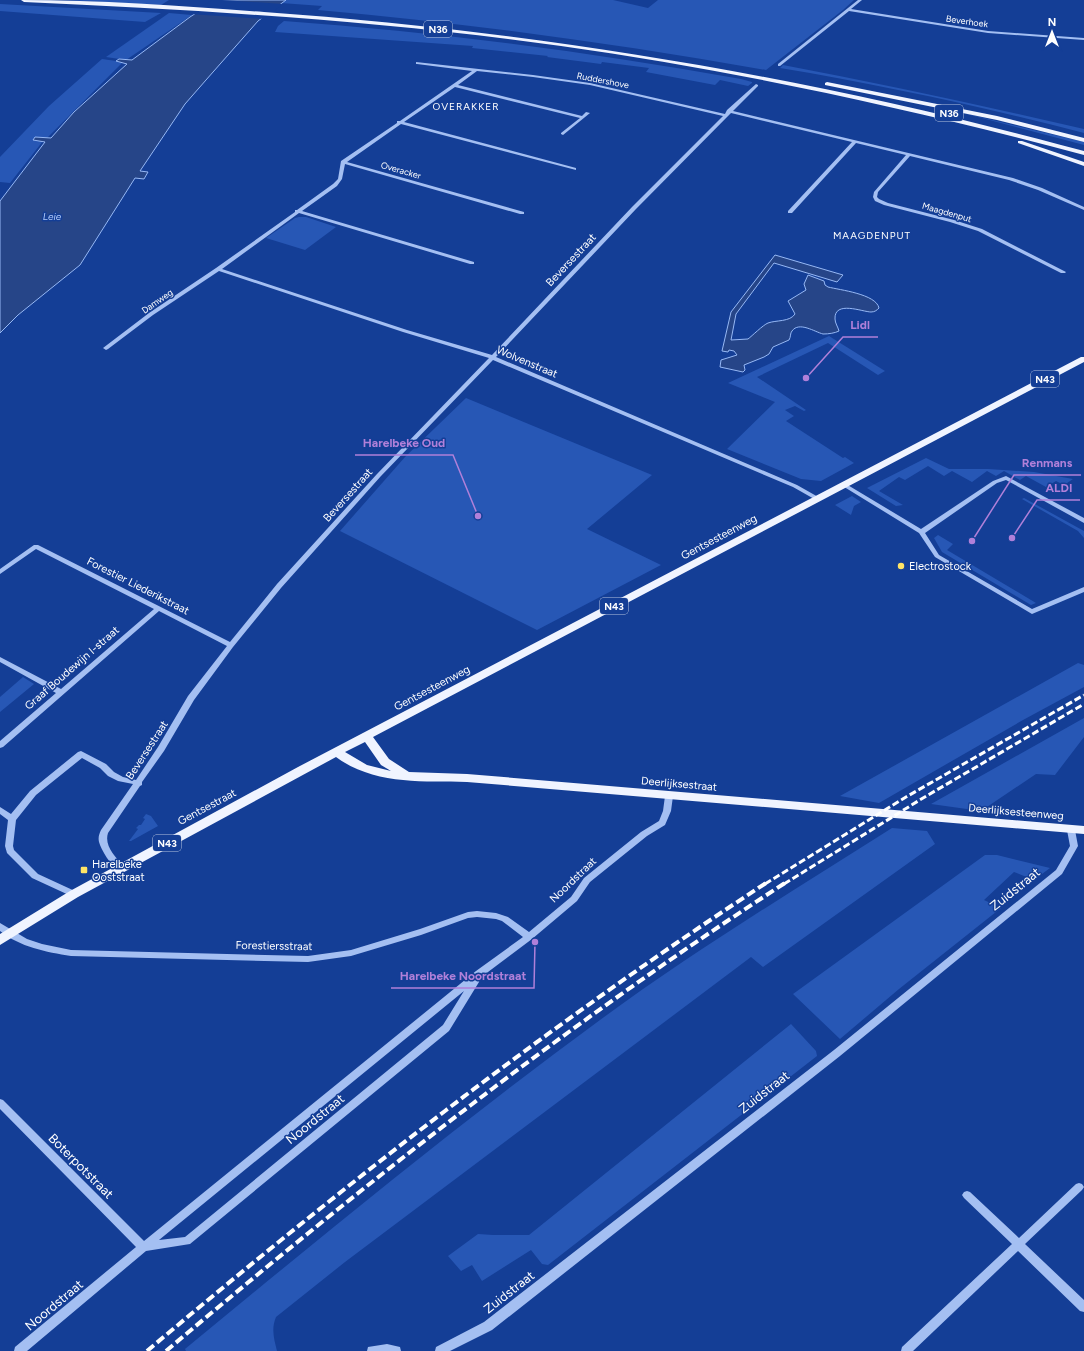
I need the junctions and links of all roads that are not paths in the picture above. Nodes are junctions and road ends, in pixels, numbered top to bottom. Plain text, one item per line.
1 (24, 0) edge
2 (860, 0) edge
3 (850, 10) junction
4 (1084, 39) edge
5 (566, 45) junction
6 (417, 63) dead end
7 (779, 65) dead end
8 (476, 70) junction
9 (813, 81) junction
10 (454, 85) junction
11 (756, 85) dead end
12 (897, 106) junction
13 (588, 113) dead end
14 (727, 113) junction
15 (582, 117) junction
16 (400, 122) junction
17 (563, 134) dead end
18 (1084, 140) edge
19 (855, 142) junction
20 (1084, 148) edge
21 (1084, 153) edge
22 (909, 154) junction
23 (343, 162) junction
24 (1084, 164) edge
25 (574, 169) dead end
26 (1084, 209) edge
27 (298, 211) junction
28 (790, 212) dead end
29 (522, 213) dead end
30 (472, 263) dead end
31 (218, 269) junction
32 (1063, 272) dead end
33 (106, 348) dead end
34 (492, 357) junction
35 (1084, 359) edge
36 (844, 485) junction
37 (818, 499) junction
38 (1084, 521) edge
39 (921, 532) junction
40 (0, 572) edge
41 (1084, 584) edge
42 (1084, 589) edge
43 (1072, 594) junction
44 (159, 608) junction
45 (230, 646) junction
46 (0, 659) edge
47 (61, 692) junction
48 (366, 736) junction
49 (0, 745) edge
50 (337, 752) junction
51 (409, 776) junction
52 (138, 783) junction
53 (669, 796) junction
54 (0, 810) edge
55 (12, 819) junction
56 (946, 819) joint
57 (1071, 830) junction
58 (1084, 830) edge
59 (120, 868) junction
60 (74, 894) junction
61 (0, 926) edge
62 (5, 937) edge
63 (528, 937) junction
64 (479, 974) junction
65 (0, 1103) edge
66 (1079, 1187) dead end
67 (967, 1195) dead end
68 (1018, 1244) junction
69 (143, 1247) junction
70 (1084, 1307) edge
71 (19, 1351) edge
72 (372, 1351) edge
73 (396, 1351) edge
74 (440, 1351) edge
75 (906, 1351) edge

1 - 5 main road, N36
2 - 3 street
3 - 4 street, Beverhoek
3 - 7 street
5 - 9 main road, N36
5 - 12 main road, N36
6 - 8 street, Ruddershove
8 - 10 street
8 - 14 street, Ruddershove
9 - 18 main road
9 - 20 main road, N36
10 - 15 street
10 - 16 street
11 - 14 street, Beversestraat
12 - 21 main road, N36
12 - 24 main road
13 - 15 street
14 - 19 street
14 - 34 street, Beversestraat
15 - 17 street
16 - 23 street
16 - 25 street
19 - 22 street
19 - 28 street
22 - 26 street
22 - 32 street, Maagdenput
23 - 27 street
23 - 29 street, Overacker
27 - 30 street
27 - 31 street
31 - 33 street, Damweg
31 - 34 street, Wolvenstraat
34 - 37 street, Wolvenstraat
34 - 45 street, Beversestraat
35 - 36 main road, Gentsesteenweg / N43
36 - 37 main road, Gentsesteenweg / N43
36 - 39 street
37 - 48 main road, Gentsesteenweg / N43
38 - 39 street
39 - 43 street
40 - 44 street, Forestier Liederikstraat
41 - 43 street
42 - 43 street
44 - 45 street, Forestier Liederikstraat
44 - 47 street, Graaf Boudewijn I-straat
45 - 52 street, Beversestraat
46 - 47 street
47 - 49 street, Graaf Boudewijn I-straat
48 - 50 main road, Gentsestraat / N43
48 - 51 main road, Deerlijksestraat
50 - 51 main road, Deerlijksestraat
50 - 59 main road, Gentsestraat / N43
51 - 53 main road, Deerlijksestraat
52 - 55 street
52 - 59 street, Beversestraat
53 - 56 main road, Deerlijksestraat
53 - 63 street, Noordstraat
54 - 55 street
55 - 60 street
56 - 57 main road, Deerlijksesteenweg
57 - 58 main road, Deerlijksesteenweg
57 - 74 street, Zuidstraat
59 - 60 main road, Gentsestraat / N43
60 - 62 main road, Gentsestraat / N43
61 - 62 street, Forestiersstraat
62 - 63 street, Forestiersstraat
63 - 64 street, Noordstraat
64 - 69 street, Noordstraat
64 - 69 street, Noordstraat
65 - 69 street, Boterpotstraat
66 - 68 street
67 - 68 street
68 - 70 street
68 - 75 street
69 - 71 street, Noordstraat
72 - 73 street

